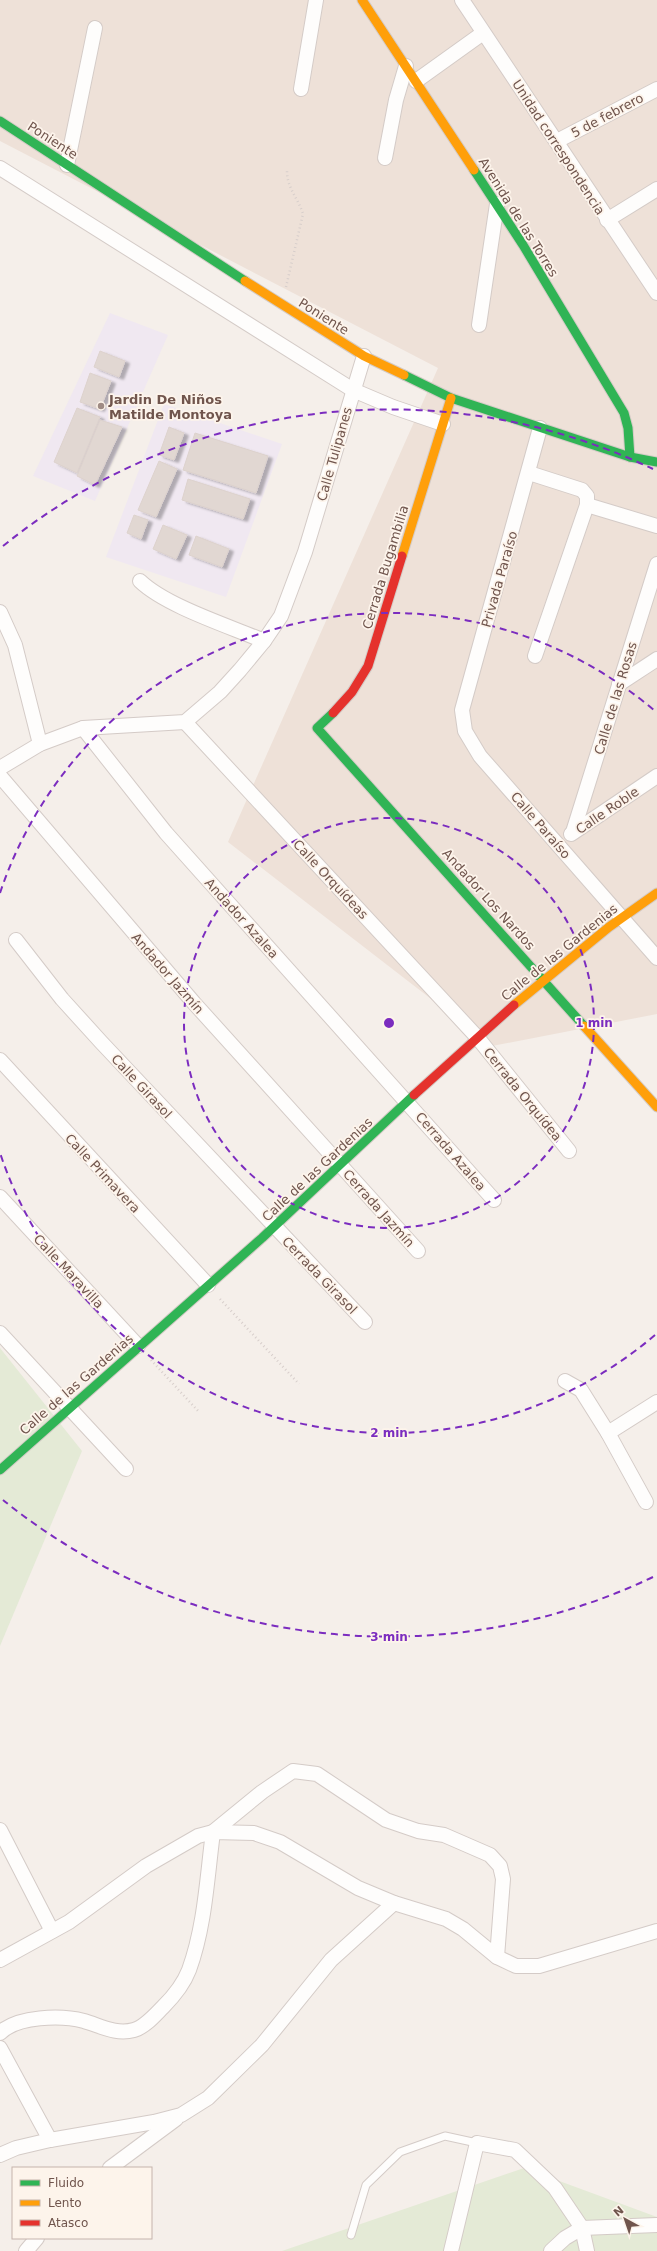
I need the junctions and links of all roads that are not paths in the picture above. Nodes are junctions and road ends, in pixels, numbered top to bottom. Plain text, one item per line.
1 (316, 0) edge
2 (362, 0) edge
3 (462, 0) edge
4 (94, 28) dead end
5 (483, 33) junction
6 (406, 66) junction
7 (416, 81) junction
8 (657, 88) edge
9 (301, 89) dead end
10 (3, 128) edge
11 (557, 141) junction
12 (385, 158) dead end
13 (67, 165) junction
14 (0, 168) edge
15 (657, 189) edge
16 (497, 204) junction
17 (607, 220) junction
18 (657, 293) edge
19 (479, 324) dead end
20 (364, 356) junction
21 (353, 390) junction
22 (451, 398) junction
23 (443, 424) junction
24 (540, 428) junction
25 (630, 457) junction
26 (657, 462) edge
27 (529, 473) junction
28 (587, 500) junction
29 (657, 526) edge
30 (657, 564) edge
31 (140, 582) dead end
32 (0, 612) edge
33 (264, 641) junction
34 (534, 656) dead end
35 (657, 659) edge
36 (619, 684) junction
37 (185, 722) junction
38 (83, 728) junction
39 (317, 728) joint
40 (465, 731) joint
41 (40, 744) junction
42 (0, 768) edge
43 (0, 776) edge
44 (657, 776) edge
45 (573, 832) junction
46 (556, 843) junction
47 (657, 893) edge
48 (621, 917) junction
49 (16, 940) dead end
50 (657, 958) edge
51 (543, 979) junction
52 (477, 1037) junction
53 (0, 1060) edge
54 (408, 1102) junction
55 (657, 1107) edge
56 (569, 1151) dead end
57 (340, 1166) junction
58 (0, 1197) edge
59 (494, 1200) dead end
60 (274, 1227) junction
61 (418, 1251) dead end
62 (208, 1285) junction
63 (365, 1322) dead end
64 (0, 1333) edge
65 (138, 1346) junction
66 (565, 1381) dead end
67 (657, 1402) edge
68 (69, 1406) junction
69 (608, 1433) junction
70 (126, 1469) dead end
71 (0, 1470) edge
72 (646, 1502) dead end
73 (0, 1830) edge
74 (212, 1832) junction
75 (394, 1903) junction
76 (52, 1931) junction
77 (657, 1931) edge
78 (497, 1957) junction
79 (0, 1960) edge
80 (0, 2034) edge
81 (0, 2048) edge
82 (180, 2115) junction
83 (50, 2140) junction
84 (477, 2143) junction
85 (0, 2155) edge
86 (111, 2167) edge
87 (656, 2223) edge
88 (582, 2228) junction
89 (351, 2235) dead end
90 (36, 2239) edge
91 (26, 2251) edge
92 (451, 2251) edge
93 (551, 2251) edge
94 (587, 2251) edge

1 - 9 street
2 - 6 street, Avenida de las Torres
3 - 5 street, Unidad correspondencia
4 - 13 street
5 - 7 street
5 - 11 street, Unidad correspondencia
6 - 7 street, Avenida de las Torres
6 - 12 street
7 - 16 street, Avenida de las Torres
8 - 11 street, 5 de febrero
10 - 13 street, Poniente
11 - 17 street, Unidad correspondencia
13 - 20 street, Poniente
14 - 21 street
15 - 17 street
16 - 19 street
16 - 25 street, Avenida de las Torres
17 - 18 street, Unidad correspondencia
20 - 21 street, Calle Tulipanes
20 - 22 street, Poniente
21 - 23 street
21 - 33 street, Calle Tulipanes
22 - 23 street, Cerrada Bugambilia
22 - 24 street, Poniente
23 - 39 street, Cerrada Bugambilia
24 - 25 street, Poniente
24 - 27 street, Privada Paraíso
25 - 26 street, Poniente
27 - 28 street
27 - 40 street, Privada Paraíso
28 - 29 street
28 - 34 street
30 - 36 street, Calle de las Rosas
31 - 33 street
32 - 41 street
33 - 37 street
35 - 36 street
36 - 45 street, Calle de las Rosas
37 - 38 street
37 - 52 street, Calle Orquídeas
38 - 41 street
38 - 54 street, Andador Azalea
39 - 51 street, Andador Los Nardos
40 - 46 street, Calle Paraíso
41 - 42 street
43 - 57 street, Andador Jazmín
44 - 45 street, Calle Roble
45 - 46 street, Calle Roble
46 - 48 street, Calle Paraíso
47 - 48 street, Calle de las Gardenias
48 - 50 street, Calle Paraíso
48 - 51 street, Calle de las Gardenias
49 - 60 street, Calle Girasol
51 - 52 street, Calle de las Gardenias
51 - 55 street, Andador Los Nardos
52 - 54 street, Calle de las Gardenias
52 - 56 street, Cerrada Orquídea
53 - 62 street, Calle Primavera
54 - 57 street, Calle de las Gardenias
54 - 59 street, Cerrada Azalea
57 - 60 street, Calle de las Gardenias
57 - 61 street, Cerrada Jazmín
58 - 65 street, Calle Maravilla
60 - 62 street, Calle de las Gardenias
60 - 63 street, Cerrada Girasol
62 - 65 street, Calle de las Gardenias
64 - 68 street
65 - 68 street, Calle de las Gardenias
66 - 69 street
67 - 69 street
68 - 70 street
68 - 71 street, Calle de las Gardenias
69 - 72 street
73 - 76 street
74 - 75 street
74 - 76 street
74 - 78 street
74 - 80 street
75 - 78 street
75 - 82 street
76 - 79 street
77 - 78 street
81 - 83 street
82 - 83 street
82 - 86 street
83 - 85 street
84 - 88 street
84 - 89 lane
84 - 92 street
87 - 88 street
88 - 93 street
88 - 94 street
90 - 91 street

